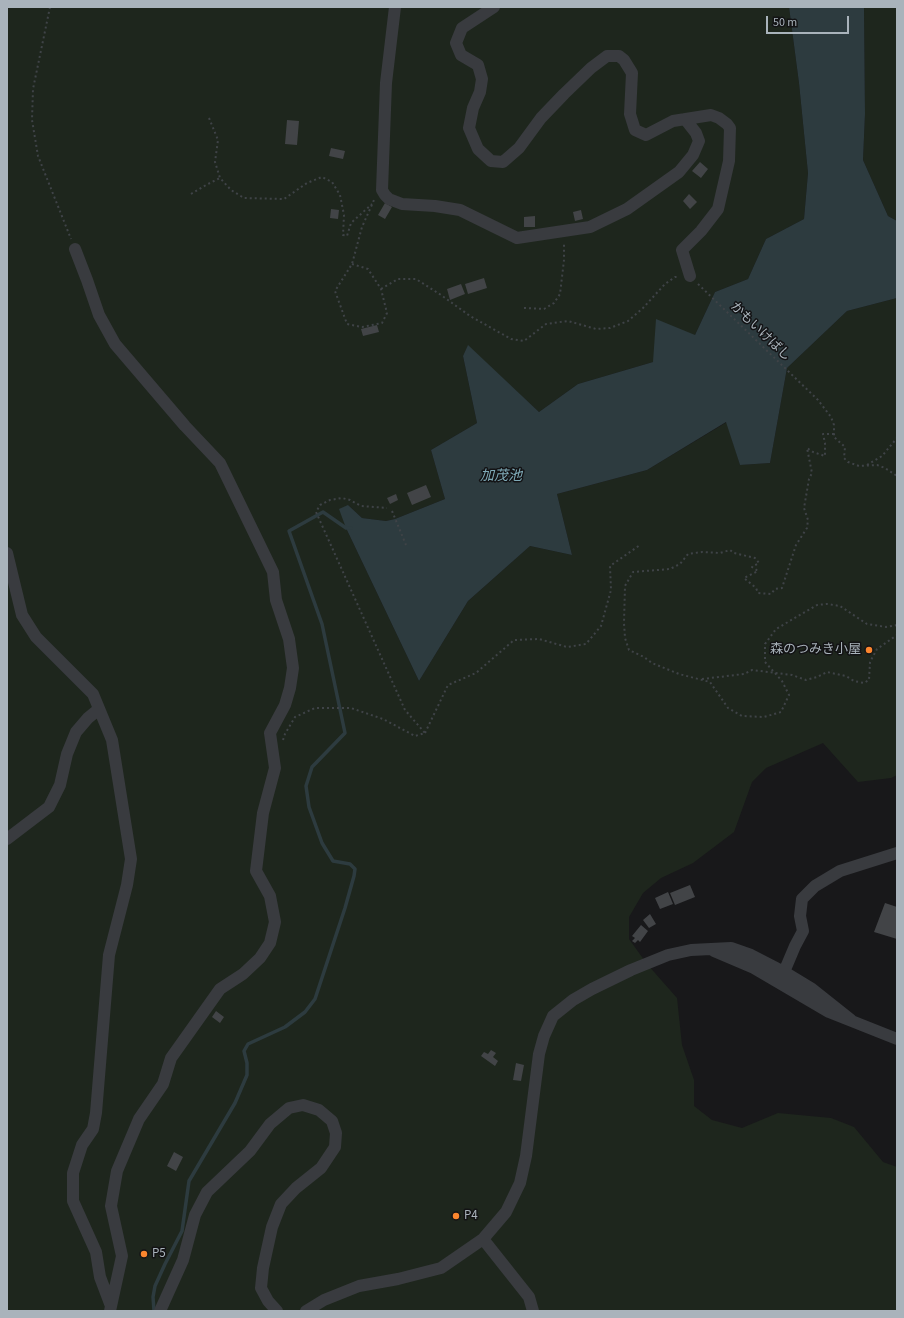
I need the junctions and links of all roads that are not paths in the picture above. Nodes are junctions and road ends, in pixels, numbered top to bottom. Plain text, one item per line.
1 (395, 7) edge
2 (494, 7) edge
3 (686, 120) junction
4 (75, 249) road end
5 (690, 276) road end
6 (7, 554) edge
7 (99, 709) junction
8 (7, 839) edge
9 (897, 853) edge
10 (710, 948) junction
11 (784, 972) junction
12 (852, 1020) junction
13 (897, 1039) edge
14 (484, 1239) junction
15 (113, 1309) edge
16 (160, 1311) edge
17 (277, 1311) edge
18 (306, 1311) edge
19 (533, 1311) edge

1 - 3 street
2 - 3 street
3 - 5 street
4 - 15 street
6 - 7 street
7 - 8 street
7 - 15 street
9 - 11 street
10 - 11 street
10 - 12 street
10 - 14 street
11 - 12 street
12 - 13 street
14 - 18 street
14 - 19 street
16 - 17 street

